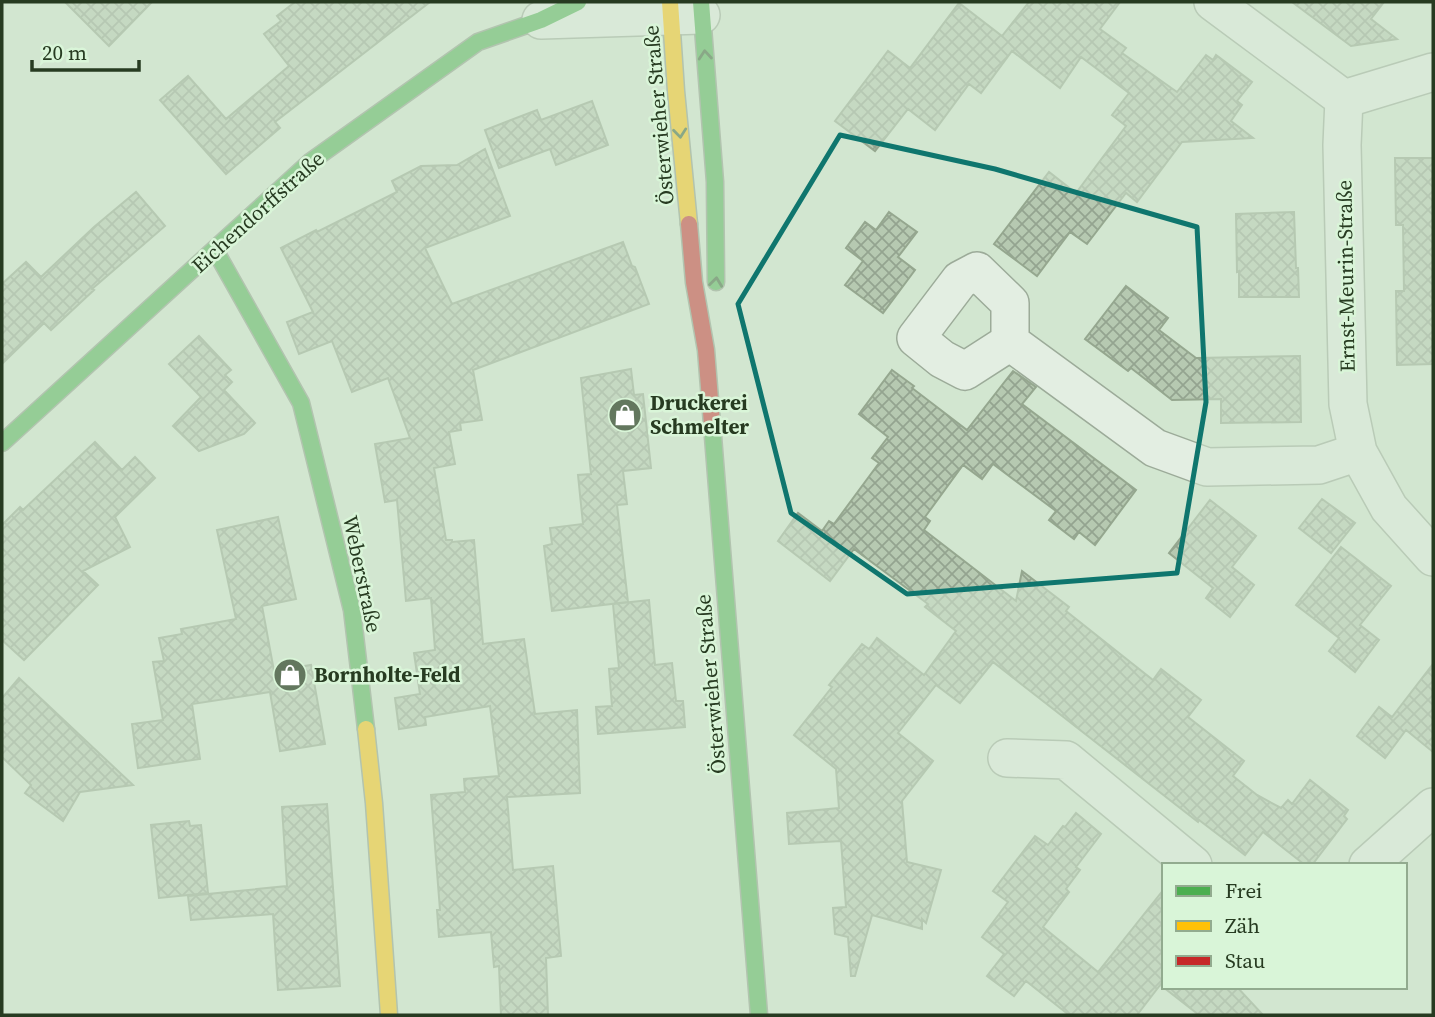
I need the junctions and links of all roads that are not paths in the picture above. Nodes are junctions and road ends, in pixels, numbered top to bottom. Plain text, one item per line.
1 (578, 2) edge
2 (1213, 2) edge
3 (686, 9) edge
4 (541, 20) junction
5 (1433, 72) edge
6 (1344, 99) junction
7 (215, 250) junction
8 (1010, 342) dead end
9 (706, 349) junction
10 (2, 443) edge
11 (1358, 452) junction
12 (1433, 557) edge
13 (1007, 758) dead end
14 (1433, 807) edge
15 (1191, 863) edge
16 (1370, 863) edge
17 (389, 1015) edge
18 (759, 1015) edge

1 - 4 street, Eichendorffstraße
2 - 6 street
3 - 4 street, Eichendorffstraße
3 -> 9 street, Österwieher Straße
9 -> 3 street, Österwieher Straße
4 - 7 street, Eichendorffstraße
5 - 6 street
6 - 11 street, Ernst-Meurin-Straße
7 - 10 street, Eichendorffstraße
7 - 17 street, Weberstraße
8 - 11 street
9 - 18 street, Österwieher Straße
11 - 12 street, Ernst-Meurin-Straße
13 - 15 street
14 - 16 street

